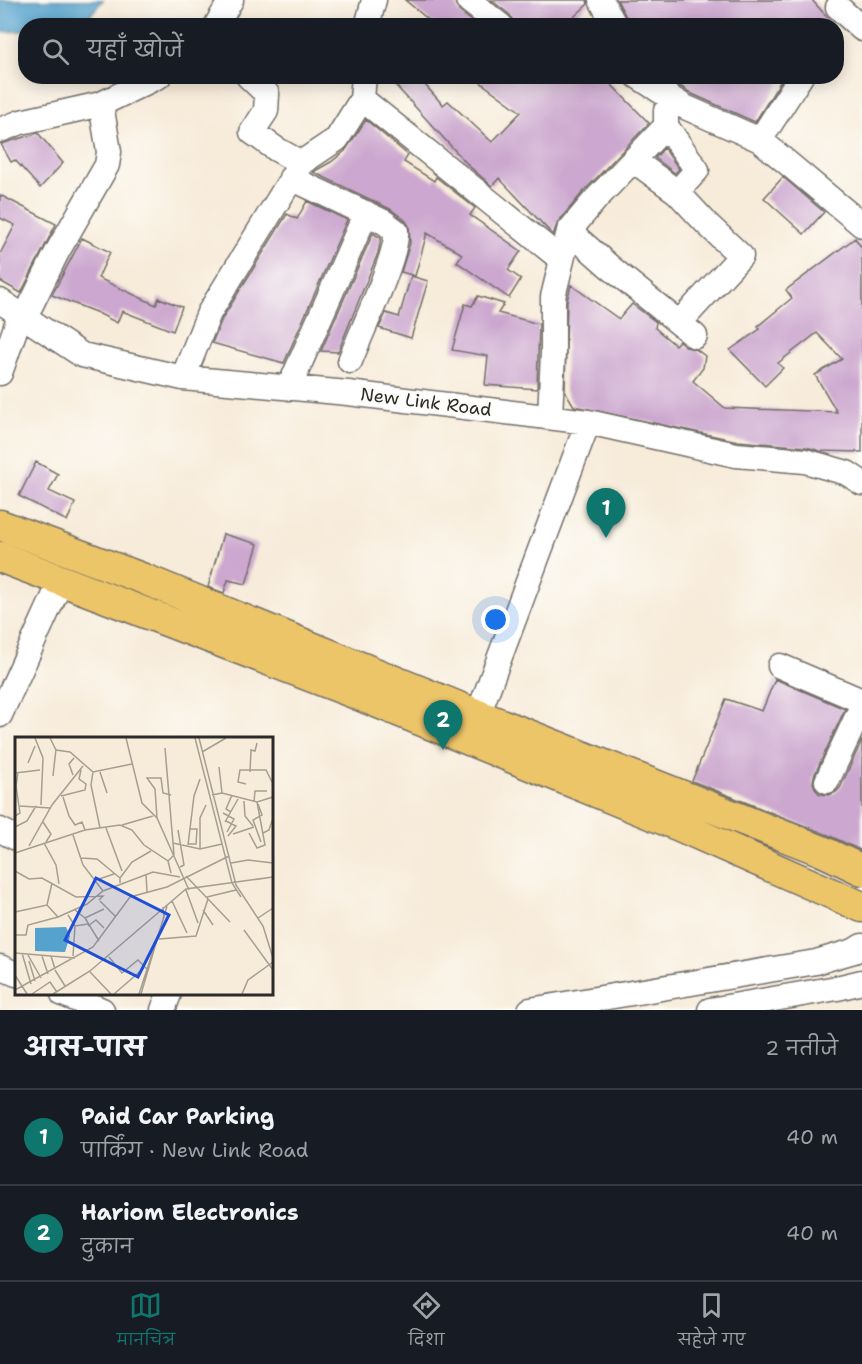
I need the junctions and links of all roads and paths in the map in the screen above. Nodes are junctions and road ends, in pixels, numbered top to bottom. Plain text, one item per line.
1 (231, 0) edge
2 (374, 0) edge
3 (468, 0) edge
4 (601, 0) edge
5 (836, 11) edge
6 (221, 18) edge
7 (369, 18) edge
8 (491, 18) edge
9 (611, 18) edge
10 (862, 29) edge
11 (142, 84) edge
12 (256, 84) edge
13 (646, 84) edge
14 (649, 84) edge
15 (796, 84) edge
16 (363, 88) edge
17 (101, 104) junction
18 (666, 126) junction
19 (0, 130) edge
20 (760, 140) junction
21 (633, 160) junction
22 (296, 170) junction
23 (677, 192) junction
24 (366, 213) junction
25 (862, 225) edge
26 (569, 231) junction
27 (562, 260) junction
28 (0, 301) edge
29 (23, 316) junction
30 (350, 361) dead end
31 (0, 374) edge
32 (183, 378) junction
33 (289, 387) junction
34 (550, 416) junction
35 (588, 422) junction
36 (862, 483) edge
37 (0, 525) edge
38 (0, 557) edge
39 (61, 581) junction
40 (780, 666) dead end
41 (862, 701) edge
42 (862, 706) edge
43 (0, 715) edge
44 (478, 715) junction
45 (827, 781) dead end
46 (0, 830) edge
47 (15, 838) edge
48 (862, 870) edge
49 (862, 908) edge
50 (862, 946) edge
51 (0, 967) edge
52 (15, 974) edge
53 (862, 981) edge
54 (68, 995) edge
55 (168, 995) edge
56 (102, 1010) edge
57 (163, 1010) edge
58 (532, 1010) edge
59 (710, 1010) edge

1 - 6 street
2 - 7 street
3 - 8 street
4 - 9 street
5 - 10 street
11 - 17 street
12 - 22 street
13 - 18 street
14 - 20 street
15 - 20 street
16 - 22 street
16 - 27 street
17 - 19 street
17 - 29 street
18 - 21 street
18 - 23 street
20 - 25 street
21 - 23 street
21 - 26 street
22 - 24 street
22 - 32 street
23 - 26 street
24 - 30 street
24 - 33 street
26 - 27 street
27 - 34 street
28 - 29 street, New Link Road
29 - 31 street
29 - 32 street, New Link Road
32 - 33 street, New Link Road
33 - 34 street, New Link Road
34 - 35 street, New Link Road
35 - 36 street, New Link Road
35 - 44 street
37 - 44 main road
38 - 39 main road
39 - 43 street
39 - 49 main road
40 - 41 street
42 - 45 street
44 - 48 main road
46 - 47 street
50 - 58 street
51 - 52 street
53 - 59 street
54 - 56 street
55 - 57 street

